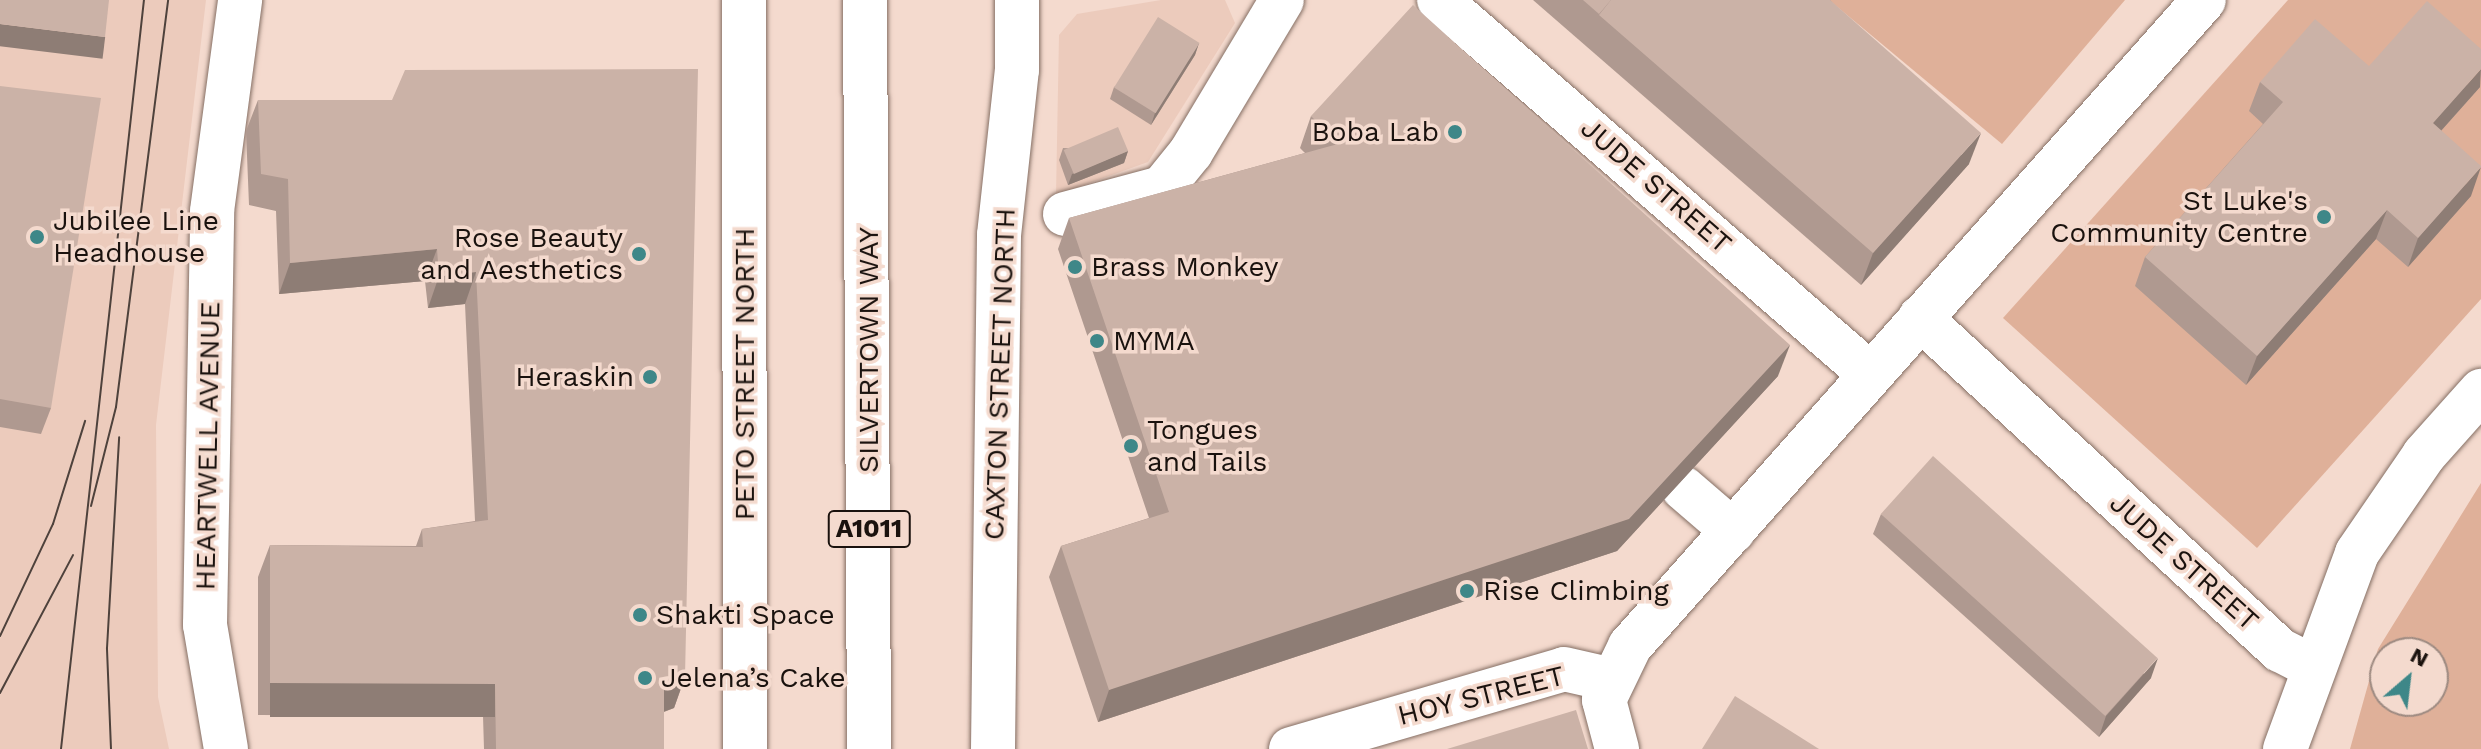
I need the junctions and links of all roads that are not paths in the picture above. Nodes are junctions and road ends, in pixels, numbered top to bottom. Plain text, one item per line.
1 (240, 0) edge
2 (744, 0) edge
3 (865, 0) edge
4 (1017, 0) edge
5 (1282, 0) edge
6 (1439, 0) edge
7 (2204, 0) edge
8 (1065, 214) dead end
9 (1920, 318) junction
10 (1870, 374) junction
11 (2481, 391) edge
12 (1683, 488) edge
13 (1733, 531) junction
14 (2313, 667) junction
15 (1608, 679) junction
16 (226, 749) edge
17 (745, 749) edge
18 (869, 749) edge
19 (993, 749) edge
20 (1291, 749) edge
21 (1617, 749) edge
22 (2285, 749) edge

1 - 16 street, HEARTWELL AVENUE
2 - 17 street, PETO STREET NORTH
3 - 18 street, SILVERTOWN WAY / A1011
4 - 19 street, CAXTON STREET NORTH
5 - 8 street
6 - 10 street, JUDE STREET
7 - 9 street, HOY STREET
9 - 10 street, HOY STREET
9 - 14 street, JUDE STREET
10 - 13 street, HOY STREET
11 - 14 street
12 - 13 street
13 - 15 street, HOY STREET
14 - 22 street
15 - 20 street, HOY STREET
15 - 21 street

